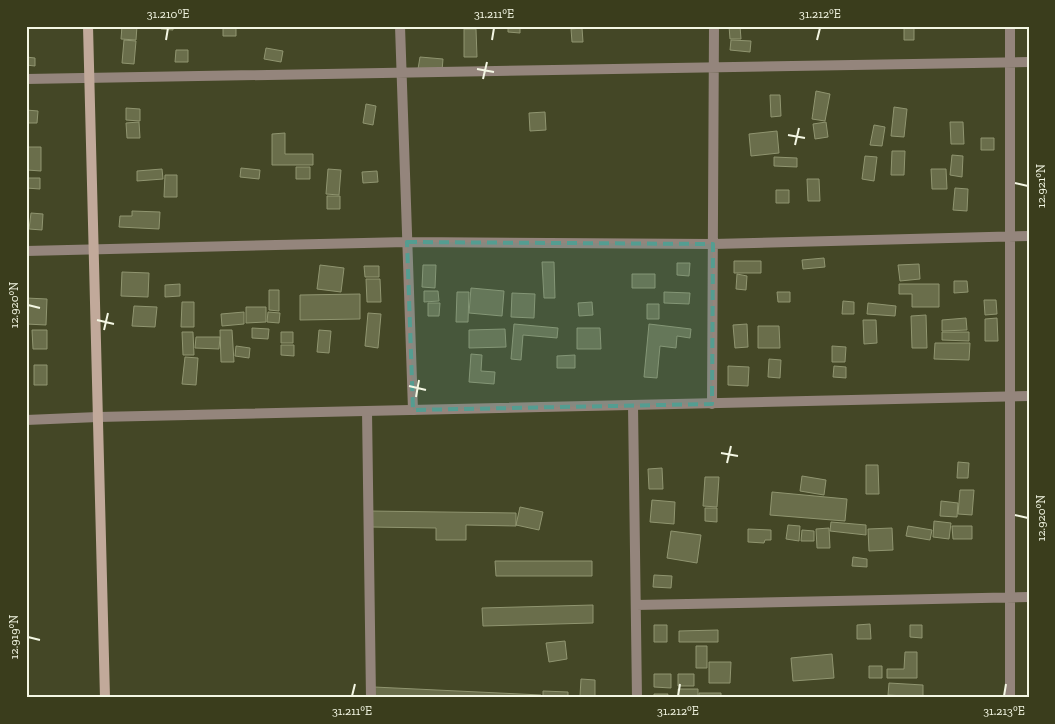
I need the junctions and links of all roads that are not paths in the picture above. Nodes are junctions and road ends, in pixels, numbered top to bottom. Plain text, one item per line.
1 (88, 26) edge
2 (400, 26) edge
3 (714, 26) edge
4 (1010, 26) edge
5 (1010, 62) junction
6 (1029, 62) edge
7 (714, 67) junction
8 (402, 72) junction
9 (89, 77) junction
10 (26, 80) edge
11 (1010, 236) junction
12 (1029, 236) edge
13 (407, 242) junction
14 (713, 244) junction
15 (93, 250) junction
16 (26, 251) edge
17 (1010, 396) junction
18 (1029, 396) edge
19 (712, 404) junction
20 (633, 405) junction
21 (413, 410) junction
22 (367, 411) junction
23 (98, 417) junction
24 (26, 420) edge
25 (1010, 597) junction
26 (1029, 597) edge
27 (636, 605) junction
28 (105, 698) edge
29 (371, 698) edge
30 (637, 698) edge
31 (1010, 698) edge

1 - 9 main road
2 - 8 street
3 - 7 street
4 - 5 street
5 - 6 street
5 - 7 street
5 - 11 street
7 - 8 street
7 - 14 street
8 - 9 street
8 - 13 street
9 - 10 street
9 - 15 main road
11 - 12 street
11 - 14 street
11 - 17 street
13 - 14 street
13 - 15 street
13 - 21 street
14 - 19 street
15 - 16 street
15 - 23 main road
17 - 18 street
17 - 19 street
17 - 25 street
19 - 20 street
20 - 21 street
20 - 27 street
21 - 22 street
22 - 23 street
22 - 29 street
23 - 24 street
23 - 28 main road
25 - 26 street
25 - 27 street
25 - 31 street
27 - 30 street

